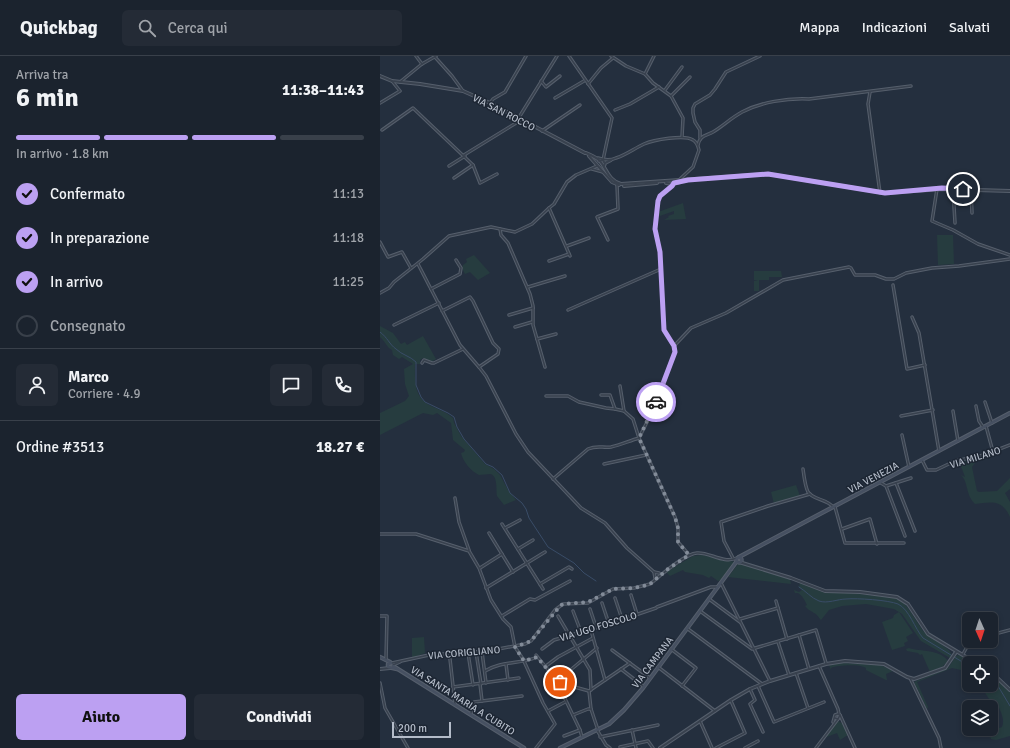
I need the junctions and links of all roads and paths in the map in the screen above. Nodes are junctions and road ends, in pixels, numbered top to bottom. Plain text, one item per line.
1 (416, 56) edge
2 (436, 56) edge
3 (526, 56) edge
4 (557, 56) edge
5 (569, 56) edge
6 (611, 56) edge
7 (654, 56) edge
8 (760, 56) edge
9 (613, 58) junction
10 (422, 64) junction
11 (682, 67) dead end
12 (645, 74) junction
13 (380, 76) edge
14 (560, 76) dead end
15 (690, 77) dead end
16 (585, 80) junction
17 (392, 81) junction
18 (541, 81) junction
19 (400, 82) junction
20 (588, 84) junction
21 (911, 86) dead end
22 (658, 87) junction
23 (664, 90) junction
24 (463, 92) junction
25 (870, 92) junction
26 (670, 96) junction
27 (555, 98) dead end
28 (380, 103) edge
29 (490, 103) junction
30 (580, 105) dead end
31 (615, 110) dead end
32 (519, 120) junction
33 (382, 130) dead end
34 (541, 131) junction
35 (682, 137) junction
36 (699, 139) junction
37 (698, 145) junction
38 (586, 153) junction
39 (465, 156) junction
40 (596, 158) junction
41 (611, 160) junction
42 (599, 161) junction
43 (604, 161) junction
44 (473, 164) junction
45 (601, 164) junction
46 (597, 165) junction
47 (449, 166) dead end
48 (603, 168) junction
49 (592, 169) junction
50 (603, 172) junction
51 (497, 174) dead end
52 (454, 178) dead end
53 (678, 180) junction
54 (688, 180) junction
55 (672, 182) junction
56 (617, 185) junction
57 (670, 188) junction
58 (937, 189) junction
59 (953, 189) junction
60 (971, 189) junction
61 (1010, 191) edge
62 (880, 193) junction
63 (549, 208) junction
64 (972, 213) dead end
65 (955, 223) dead end
66 (500, 228) junction
67 (589, 238) dead end
68 (608, 240) dead end
69 (380, 242) edge
70 (566, 247) junction
71 (569, 254) junction
72 (1010, 255) edge
73 (570, 256) dead end
74 (1010, 259) edge
75 (456, 260) dead end
76 (549, 261) dead end
77 (418, 263) junction
78 (411, 268) junction
79 (661, 269) junction
80 (565, 276) dead end
81 (893, 285) dead end
82 (528, 288) junction
83 (431, 289) junction
84 (380, 293) edge
85 (439, 303) junction
86 (533, 308) junction
87 (568, 310) dead end
88 (442, 311) junction
89 (509, 316) dead end
90 (912, 317) dead end
91 (532, 322) junction
92 (394, 325) dead end
93 (515, 327) dead end
94 (556, 334) dead end
95 (537, 340) junction
96 (674, 346) junction
97 (463, 349) junction
98 (422, 363) dead end
99 (925, 366) junction
100 (479, 367) junction
101 (546, 367) dead end
102 (620, 386) dead end
103 (601, 395) dead end
104 (546, 396) dead end
105 (985, 402) dead end
106 (976, 406) dead end
107 (615, 409) junction
108 (933, 410) junction
109 (624, 411) junction
110 (953, 411) dead end
111 (1010, 413) edge
112 (901, 416) dead end
113 (992, 423) junction
114 (984, 427) junction
115 (902, 435) dead end
116 (639, 438) junction
117 (958, 441) junction
118 (1010, 445) edge
119 (939, 451) junction
120 (993, 452) junction
121 (646, 455) junction
122 (922, 460) junction
123 (604, 464) dead end
124 (909, 467) junction
125 (803, 469) dead end
126 (911, 478) dead end
127 (553, 479) junction
128 (881, 482) junction
129 (896, 483) junction
130 (886, 486) junction
131 (810, 494) junction
132 (455, 498) dead end
133 (834, 506) junction
134 (520, 520) dead end
135 (502, 524) dead end
136 (505, 528) junction
137 (841, 529) junction
138 (915, 531) dead end
139 (489, 533) dead end
140 (380, 534) edge
141 (905, 536) dead end
142 (533, 540) dead end
143 (904, 543) dead end
144 (877, 544) junction
145 (518, 549) junction
146 (470, 550) junction
147 (545, 552) dead end
148 (502, 554) junction
149 (689, 555) junction
150 (743, 555) joint
151 (738, 560) junction
152 (527, 564) junction
153 (479, 568) junction
154 (572, 569) dead end
155 (513, 572) junction
156 (654, 572) junction
157 (659, 573) dead end
158 (655, 578) dead end
159 (570, 581) dead end
160 (721, 583) junction
161 (540, 584) junction
162 (718, 587) junction
163 (486, 588) junction
164 (543, 590) dead end
165 (631, 595) dead end
166 (615, 598) dead end
167 (709, 599) junction
168 (776, 601) dead end
169 (602, 603) dead end
170 (778, 608) junction
171 (590, 609) dead end
172 (573, 610) dead end
173 (700, 611) junction
174 (637, 614) junction
175 (380, 616) edge
176 (502, 616) junction
177 (558, 616) dead end
178 (622, 619) junction
179 (740, 619) junction
180 (741, 623) junction
181 (608, 624) junction
182 (596, 627) junction
183 (687, 628) junction
184 (591, 629) junction
185 (1010, 630) edge
186 (581, 632) junction
187 (998, 634) edge
188 (570, 635) junction
189 (799, 635) junction
190 (593, 638) junction
191 (787, 639) junction
192 (778, 642) junction
193 (515, 647) junction
194 (577, 647) junction
195 (597, 648) junction
196 (754, 648) junction
197 (966, 648) edge
198 (542, 649) dead end
199 (671, 649) junction
200 (612, 650) dead end
201 (476, 652) junction
202 (482, 652) junction
203 (956, 652) junction
204 (468, 653) junction
205 (963, 655) joint
206 (380, 657) edge
207 (450, 658) dead end
208 (584, 659) junction
209 (386, 660) junction
210 (401, 661) junction
211 (524, 661) junction
212 (630, 663) junction
213 (397, 664) junction
214 (506, 664) junction
215 (826, 664) junction
216 (391, 665) junction
217 (546, 666) junction
218 (819, 666) junction
219 (397, 668) junction
220 (658, 668) junction
221 (380, 669) edge
222 (621, 669) junction
223 (809, 669) junction
224 (402, 670) junction
225 (484, 671) junction
226 (796, 673) junction
227 (789, 675) junction
228 (518, 678) dead end
229 (650, 678) junction
230 (910, 678) junction
231 (998, 679) edge
232 (508, 680) junction
233 (605, 680) junction
234 (770, 681) junction
235 (559, 682) junction
236 (380, 683) edge
237 (486, 683) junction
238 (480, 684) junction
239 (762, 684) junction
240 (473, 685) junction
241 (682, 686) junction
242 (758, 686) junction
243 (453, 687) junction
244 (644, 687) junction
245 (590, 690) junction
246 (750, 690) junction
247 (1010, 690) edge
248 (522, 696) dead end
249 (731, 700) junction
250 (482, 701) junction
251 (565, 702) junction
252 (824, 702) dead end
253 (455, 704) junction
254 (837, 707) junction
255 (808, 708) junction
256 (591, 709) junction
257 (548, 711) junction
258 (715, 711) junction
259 (471, 714) junction
260 (836, 714) junction
261 (572, 715) junction
262 (839, 715) junction
263 (835, 718) junction
264 (838, 719) junction
265 (700, 721) junction
266 (833, 724) junction
267 (844, 724) junction
268 (658, 725) dead end
269 (580, 730) junction
270 (598, 730) junction
271 (632, 730) junction
272 (763, 732) dead end
273 (564, 736) dead end
274 (600, 737) junction
275 (583, 738) junction
276 (758, 741) dead end
277 (635, 744) junction
278 (620, 747) dead end
279 (408, 748) edge
280 (524, 748) edge
281 (536, 748) edge
282 (560, 748) edge
283 (610, 748) edge
284 (636, 748) edge
285 (653, 748) edge
286 (660, 748) edge
287 (712, 748) edge
288 (716, 748) edge
289 (745, 748) edge
290 (816, 748) edge
291 (855, 748) edge
292 (941, 748) edge

1 - 10 street
2 - 10 street
2 - 24 street
3 - 29 street
4 - 18 street
5 - 16 street
6 - 9 street
7 - 12 street
8 - 36 street
9 - 12 street
9 - 20 street
10 - 19 street
11 - 23 street
12 - 22 street
13 - 17 street, VIA SAN ROCCO
14 - 18 street
15 - 26 street
16 - 20 street
16 - 27 street
17 - 19 street, VIA SAN ROCCO
17 - 28 street
18 - 32 street
19 - 24 street, VIA SAN ROCCO
20 - 43 street
21 - 25 street
22 - 23 street
22 - 31 street
23 - 26 street
24 - 29 street, VIA SAN ROCCO
25 - 36 street
25 - 62 street
26 - 35 street
29 - 32 street, VIA SAN ROCCO
30 - 34 street
32 - 34 street, VIA SAN ROCCO
32 - 39 street
33 - 39 street
34 - 38 street, VIA SAN ROCCO
35 - 37 street
35 - 41 street
36 - 37 street
37 - 53 street
38 - 40 street
38 - 46 street, VIA SAN ROCCO
39 - 44 street
39 - 47 street
40 - 42 street
40 - 43 street
41 - 43 street
41 - 48 street
42 - 43 street
42 - 45 street
42 - 46 street
43 - 45 street
44 - 51 street
44 - 52 street
45 - 46 street
45 - 48 street
46 - 49 street
46 - 50 street, VIA SAN ROCCO
48 - 55 street
49 - 50 street
49 - 63 street
50 - 56 street, VIA SAN ROCCO
53 - 54 street
53 - 55 street
54 - 55 street
54 - 62 street
55 - 56 street
55 - 57 street
55 - 57 street
56 - 68 street
57 - 79 street
58 - 59 street
58 - 62 street
58 - 72 street
59 - 60 street
59 - 65 street
60 - 61 street
60 - 64 street
63 - 66 street
63 - 70 street
66 - 77 street
66 - 82 street
67 - 70 street
69 - 78 street
70 - 71 street
71 - 73 street
71 - 76 street
74 - 96 street
75 - 83 street
77 - 78 street
77 - 83 street
78 - 84 street
79 - 87 street
79 - 96 street
80 - 82 street
81 - 99 street
82 - 86 street
83 - 85 street
85 - 88 street
85 - 92 street
86 - 89 street
86 - 91 street
88 - 97 street
88 - 100 street
90 - 99 street
91 - 93 street
91 - 95 street
94 - 95 street
95 - 101 street
96 - 116 street
97 - 98 street
97 - 100 street
99 - 108 street
100 - 127 street
102 - 109 street
103 - 107 street
104 - 107 street
105 - 113 street
106 - 114 street
107 - 109 street
108 - 112 street
108 - 119 street
109 - 116 street
110 - 117 street
111 - 113 main road, VIA VENEZIA
113 - 114 main road, VIA VENEZIA
114 - 117 main road, VIA VENEZIA
114 - 120 street
115 - 124 street
116 - 121 street
116 - 127 street
117 - 119 main road, VIA VENEZIA
118 - 120 street, VIA MILANO
119 - 122 main road, VIA VENEZIA
120 - 122 street, VIA MILANO
121 - 123 street
121 - 149 street
122 - 124 main road, VIA VENEZIA
124 - 128 main road, VIA VENEZIA
125 - 131 street
126 - 129 street
127 - 156 street
128 - 130 street
128 - 133 main road, VIA VENEZIA
129 - 130 street
129 - 138 street
130 - 141 street
131 - 133 street
131 - 151 street
132 - 146 street
133 - 137 street
133 - 150 main road, VIA VENEZIA
134 - 136 street
135 - 136 street
136 - 145 street
137 - 144 street
137 - 144 street
139 - 148 street
140 - 146 street
142 - 145 street
143 - 144 street
145 - 152 street
146 - 153 street
147 - 152 street
148 - 153 street
148 - 155 street
149 - 151 street
149 - 193 street, VIA CORIGLIANO
150 - 151 main road, VIA CAMPANA
151 - 160 main road, VIA CAMPANA
151 - 203 street
152 - 155 street
152 - 161 street
153 - 163 street
154 - 161 street
155 - 163 street
156 - 157 street
156 - 158 street
159 - 176 street
160 - 162 main road, VIA CAMPANA
160 - 179 street
161 - 164 street
162 - 167 main road, VIA CAMPANA
162 - 174 street, VIA UGO FOSCOLO
163 - 176 street
165 - 174 street
166 - 178 street
167 - 173 main road, VIA CAMPANA
167 - 180 street
168 - 170 street
169 - 181 street
170 - 179 street
170 - 191 street
171 - 182 street
172 - 186 street
173 - 183 main road, VIA CAMPANA
173 - 196 street
174 - 178 street, VIA UGO FOSCOLO
175 - 209 street
176 - 193 street
177 - 188 street
178 - 181 street, VIA UGO FOSCOLO
179 - 180 street
180 - 196 street
181 - 182 street, VIA UGO FOSCOLO
182 - 184 street, VIA UGO FOSCOLO
183 - 199 main road, VIA CAMPANA
183 - 239 street
184 - 186 street, VIA UGO FOSCOLO
184 - 190 street
185 - 187 street
186 - 188 street, VIA UGO FOSCOLO
188 - 194 street
188 - 198 street, VIA UGO FOSCOLO
189 - 191 street
189 - 215 street
189 - 223 street
190 - 194 street
190 - 195 street
191 - 192 street
192 - 196 street
192 - 227 street
193 - 202 street, VIA CORIGLIANO
193 - 211 street
194 - 208 street
194 - 217 street
195 - 208 street
195 - 233 street
196 - 234 street
197 - 205 street
199 - 220 main road, VIA CAMPANA
199 - 241 street
200 - 212 street
201 - 202 street, VIA CORIGLIANO
201 - 204 street, VIA CORIGLIANO
201 - 238 street
202 - 225 street
203 - 205 street
203 - 230 street
204 - 210 street, VIA CORIGLIANO
204 - 240 street
206 - 209 main road, VIA SANTA MARIA A CUBITO
207 - 243 street
208 - 235 street
208 - 245 street
209 - 216 main road, VIA SANTA MARIA A CUBITO
210 - 213 street
210 - 216 street, VIA CORIGLIANO
211 - 214 street
211 - 217 street
211 - 257 street
212 - 222 street
212 - 229 street
213 - 216 street
213 - 219 street
214 - 225 street
214 - 232 street
215 - 218 street
215 - 230 street
216 - 219 main road, VIA SANTA MARIA A CUBITO
216 - 221 street
216 - 224 main road
217 - 235 street
218 - 223 street
218 - 254 street
219 - 224 main road, VIA SANTA MARIA A CUBITO
220 - 229 main road, VIA CAMPANA
220 - 241 street
222 - 233 street
222 - 244 street
223 - 226 street
224 - 253 main road, VIA SANTA MARIA A CUBITO
225 - 237 street
226 - 227 street
226 - 255 street
227 - 234 street
228 - 232 street
229 - 244 main road, VIA CAMPANA
230 - 292 street
231 - 247 street
232 - 237 street
233 - 245 street
234 - 239 street
235 - 245 street
235 - 251 street
236 - 279 street
237 - 238 street
238 - 240 street
238 - 250 street
239 - 242 street
240 - 243 street
241 - 258 street
242 - 246 street
242 - 255 street
243 - 253 street
244 - 270 main road, VIA CAMPANA
245 - 256 street
246 - 249 street
246 - 272 street
248 - 250 street
249 - 258 street
249 - 288 street
250 - 259 street
251 - 257 street
251 - 261 street
252 - 255 street
253 - 259 main road, VIA SANTA MARIA A CUBITO
254 - 260 street
254 - 262 street
256 - 261 street
256 - 270 street
257 - 281 street
258 - 265 street
259 - 280 main road, VIA SANTA MARIA A CUBITO
260 - 262 street
260 - 263 street
261 - 269 street
262 - 264 street
262 - 267 street
263 - 264 street
263 - 266 street
264 - 266 street
264 - 267 street
265 - 286 street
265 - 287 street
266 - 290 street
267 - 291 street
268 - 271 street
269 - 273 street
269 - 275 street
270 - 274 street
270 - 275 main road, VIA CAMPANA
271 - 274 street
271 - 277 street
274 - 283 street
275 - 282 main road, VIA CAMPANA
276 - 289 street
277 - 278 street
277 - 284 street
277 - 285 street

